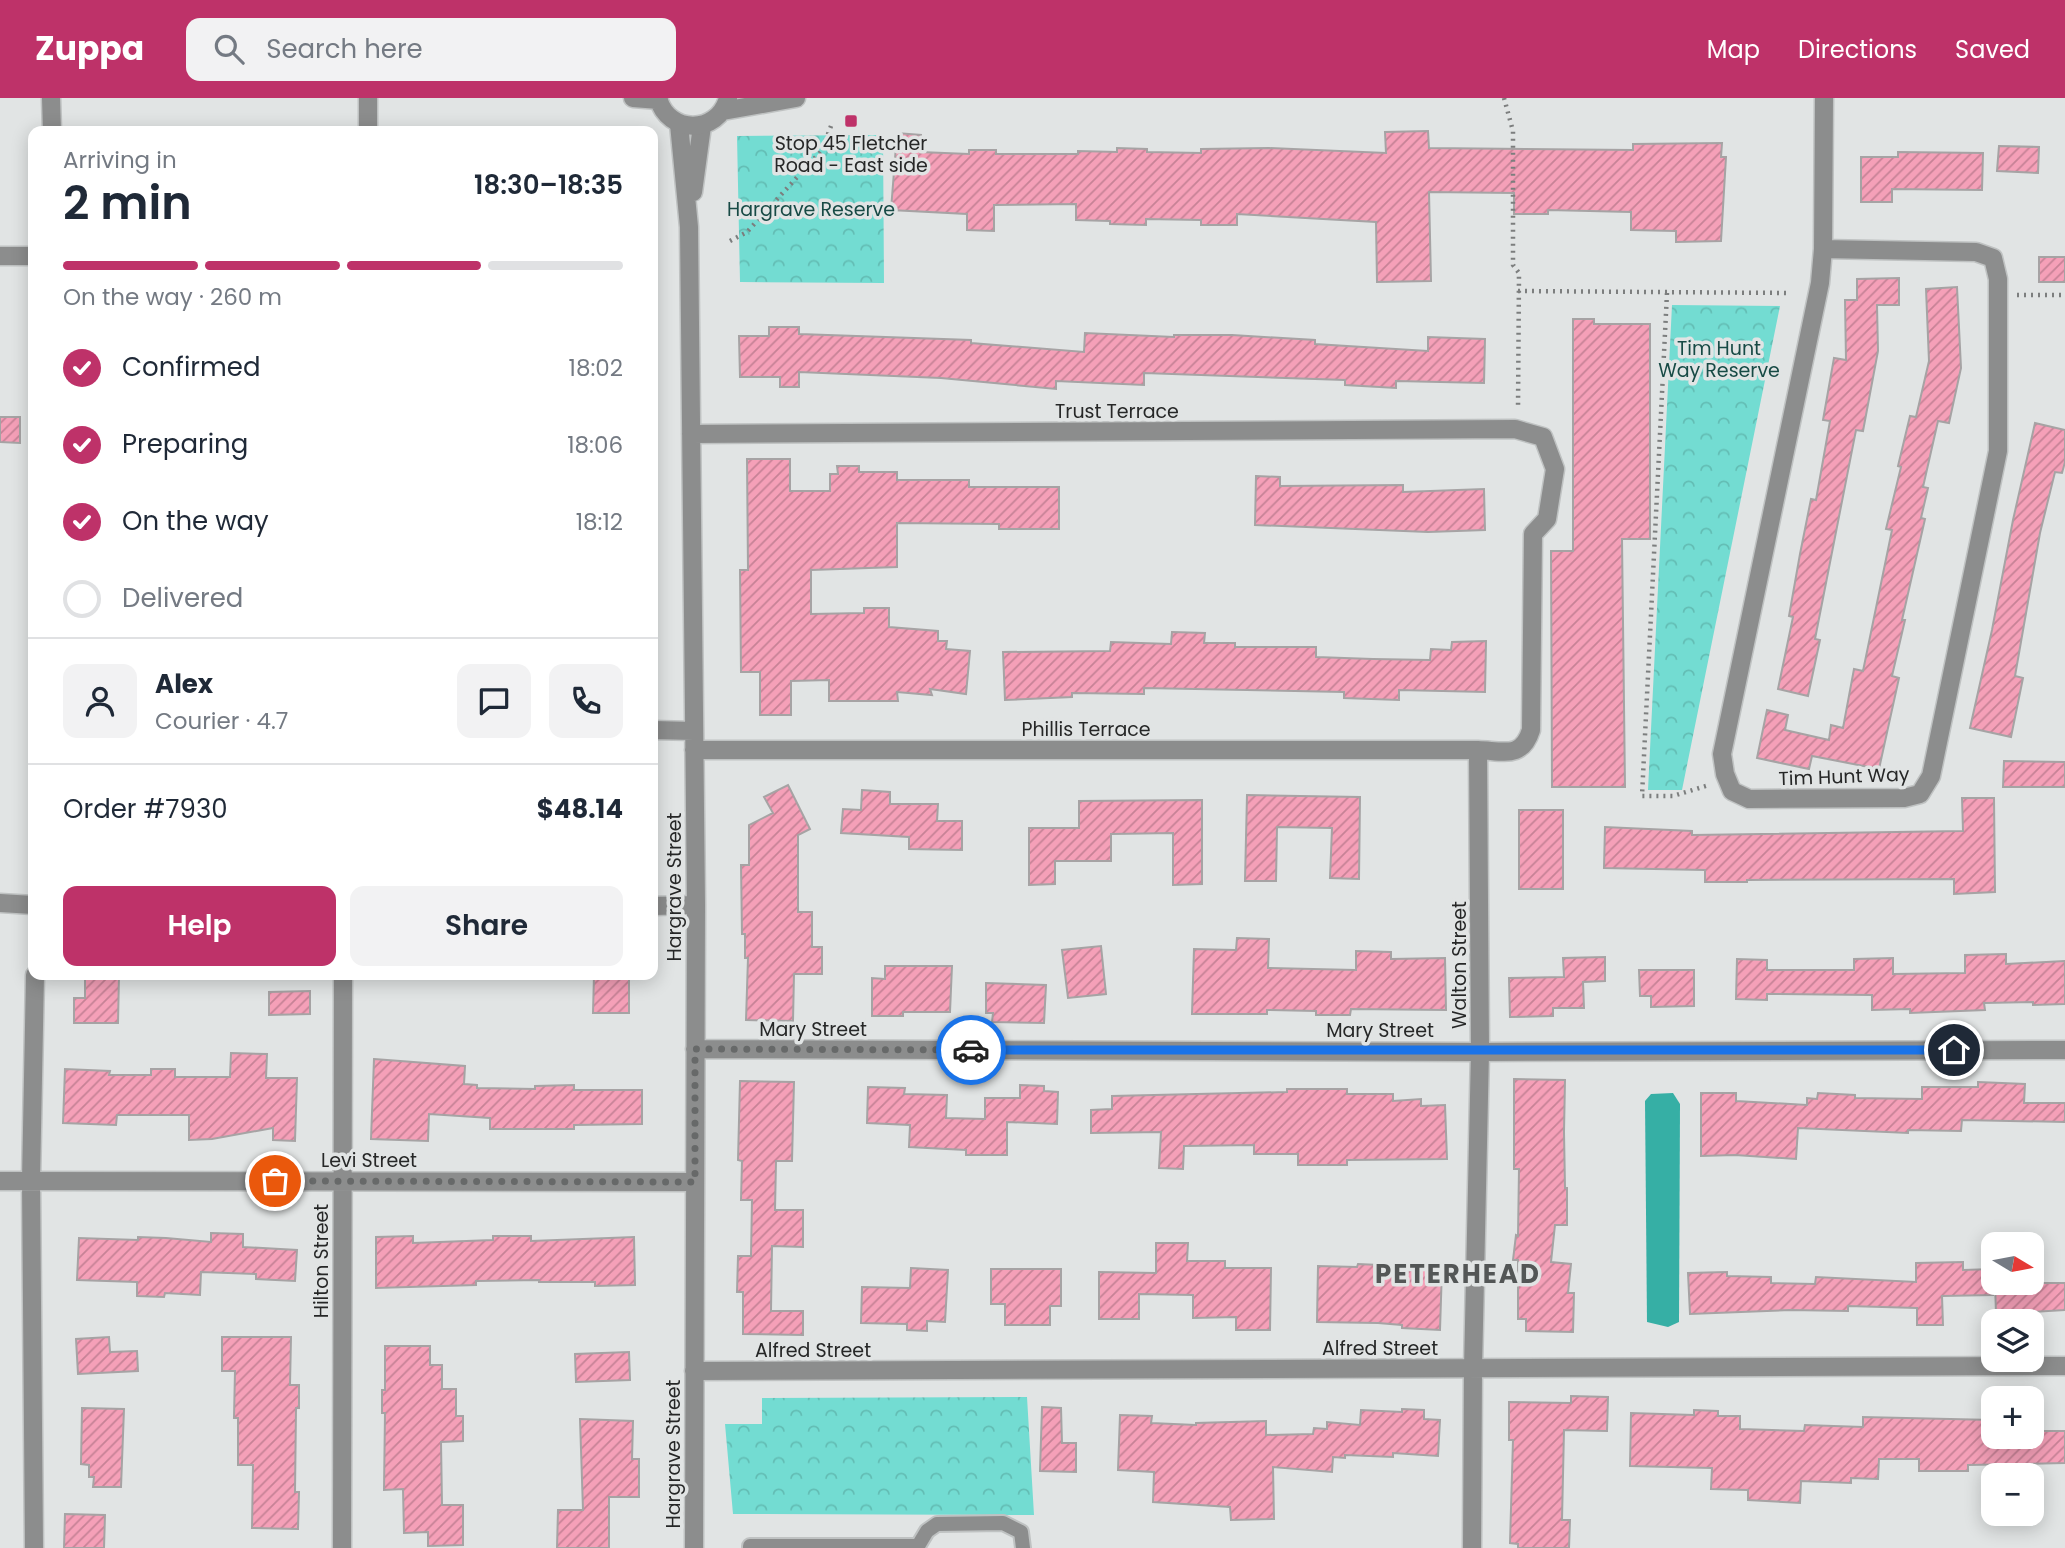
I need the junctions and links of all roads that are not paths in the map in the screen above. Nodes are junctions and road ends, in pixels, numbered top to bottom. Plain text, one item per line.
1 (51, 98) edge
2 (368, 98) edge
3 (633, 98) edge
4 (796, 98) edge
5 (1824, 98) edge
6 (659, 99) edge
7 (725, 104) edge
8 (679, 124) junction
9 (52, 126) edge
10 (369, 126) edge
11 (702, 126) junction
12 (689, 227) junction
13 (1823, 249) junction
14 (0, 256) edge
15 (28, 256) edge
16 (691, 434) junction
17 (658, 730) edge
18 (694, 731) junction
19 (694, 750) junction
20 (1478, 750) junction
21 (0, 903) edge
22 (28, 905) edge
23 (696, 905) junction
24 (658, 906) edge
25 (35, 980) edge
26 (343, 980) edge
27 (695, 1049) junction
28 (2065, 1050) edge
29 (1480, 1052) junction
30 (0, 1181) edge
31 (31, 1181) junction
32 (343, 1181) junction
33 (695, 1182) junction
34 (2065, 1366) edge
35 (1473, 1368) junction
36 (694, 1371) junction
37 (844, 1547) edge
38 (918, 1547) edge
39 (34, 1548) edge
40 (342, 1548) edge
41 (694, 1548) edge
42 (750, 1548) edge
43 (1023, 1548) edge
44 (1472, 1548) edge

1 - 9 street
2 - 10 street
3 - 6 street
4 - 7 street
5 - 13 street, Tim Hunt Way
6 - 8 street
7 - 11 street
8 - 11 street
8 - 12 street, Hargrave Street
11 - 12 street, Hargrave Street
12 - 16 street, Hargrave Street
13 - 13 street, Tim Hunt Way
14 - 15 street
16 - 18 street, Hargrave Street
16 - 20 street, Trust Terrace
17 - 18 street
18 - 19 street, Hargrave Street
19 - 20 street, Phillis Terrace
19 - 23 street, Hargrave Street
20 - 29 street, Walton Street
21 - 22 street
23 - 24 street
23 - 27 street, Hargrave Street
25 - 31 street
26 - 32 street, Hilton Street
27 - 29 street, Mary Street
27 - 33 street, Hargrave Street
28 - 29 street, Mary Street
29 - 35 street, Walton Street
30 - 31 street, Levi Street
31 - 32 street, Levi Street
31 - 39 street
32 - 33 street, Levi Street
32 - 40 street, Hilton Street
33 - 36 street, Hargrave Street
34 - 35 street, Alfred Street
35 - 36 street, Alfred Street
35 - 44 street, Walton Street
36 - 41 street, Hargrave Street
37 - 38 lane
37 - 42 lane
38 - 43 lane

